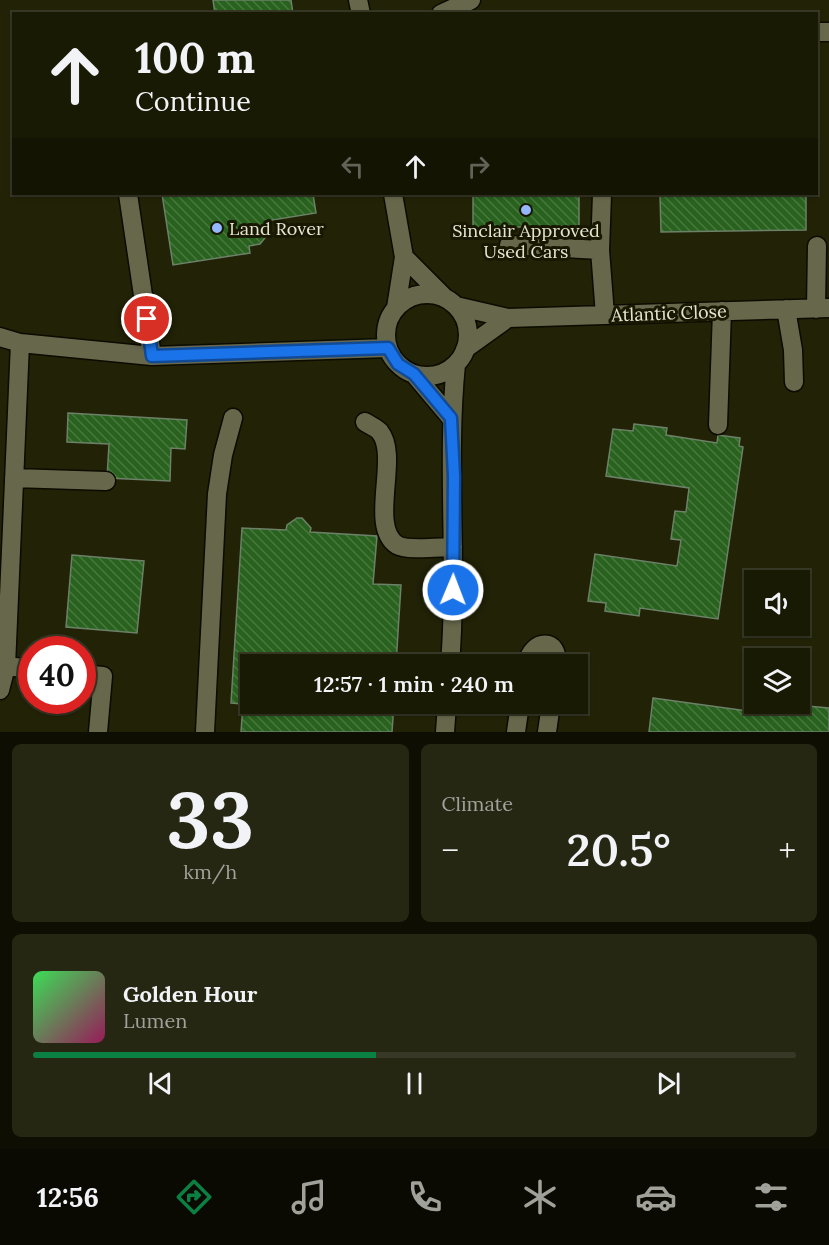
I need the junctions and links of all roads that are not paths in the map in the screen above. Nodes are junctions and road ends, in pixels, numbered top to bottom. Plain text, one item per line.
1 (471, 0) edge
2 (445, 12) edge
3 (128, 195) edge
4 (393, 195) edge
5 (602, 195) edge
6 (509, 245) dead end
7 (817, 246) dead end
8 (600, 250) junction
9 (404, 257) junction
10 (451, 302) junction
11 (396, 308) junction
12 (823, 308) edge
13 (786, 309) junction
14 (722, 311) junction
15 (605, 315) junction
16 (508, 318) junction
17 (0, 338) edge
18 (20, 343) junction
19 (388, 348) junction
20 (152, 356) junction
21 (461, 356) junction
22 (414, 374) junction
23 (794, 382) dead end
24 (233, 418) dead end
25 (451, 418) junction
26 (365, 422) dead end
27 (718, 425) dead end
28 (14, 478) junction
29 (106, 481) dead end
30 (453, 547) junction
31 (450, 654) edge
32 (530, 654) edge
33 (557, 654) edge
34 (6, 666) junction
35 (18, 667) edge
36 (96, 675) edge
37 (0, 690) edge
38 (446, 714) edge
39 (519, 714) edge
40 (550, 714) edge
41 (98, 732) edge
42 (205, 732) edge
43 (445, 732) edge
44 (516, 732) edge
45 (547, 732) edge

1 - 2 street
3 - 20 street
4 - 9 street
5 - 8 street
6 - 8 street
7 - 12 street
8 - 15 street
9 - 10 street
9 - 11 street
10 - 11 street
10 - 16 street, Atlantic Close
10 - 21 street
11 - 19 street
12 - 13 street, Atlantic Close
13 - 14 street, Atlantic Close
13 - 23 street
14 - 15 street, Atlantic Close
14 - 27 street
15 - 16 street, Atlantic Close
16 - 21 street
17 - 18 street
18 - 20 street
18 - 28 street
19 - 20 street
19 - 22 street
21 - 22 street
21 - 25 street
22 - 25 street
24 - 42 street
25 - 30 street
26 - 30 street
28 - 29 street
28 - 34 street
30 - 31 street
32 - 33 street
34 - 35 street
34 - 37 street
36 - 41 street
38 - 43 street
39 - 44 street
40 - 45 street

